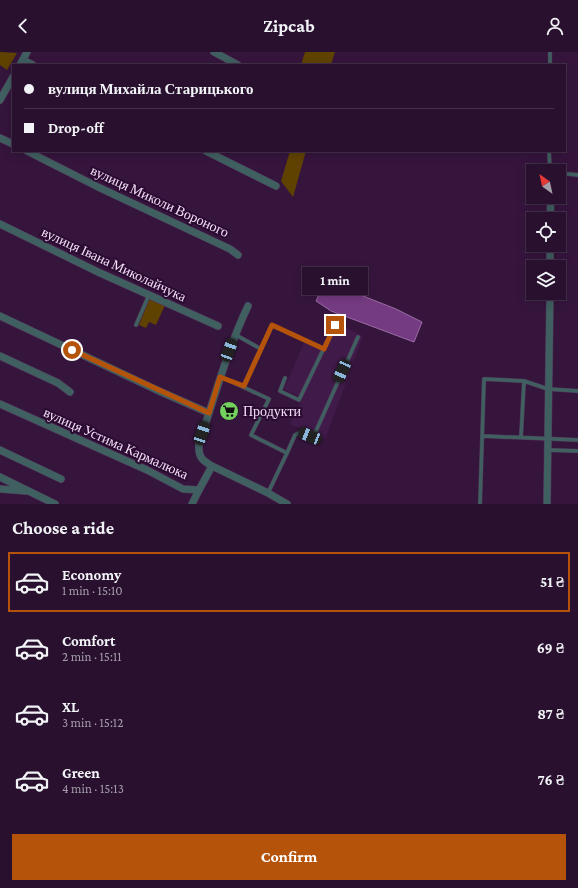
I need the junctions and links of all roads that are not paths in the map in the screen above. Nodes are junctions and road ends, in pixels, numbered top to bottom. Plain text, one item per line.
1 (27, 52) edge
2 (214, 52) edge
3 (550, 52) edge
4 (21, 62) edge
5 (236, 64) edge
6 (550, 64) edge
7 (12, 79) edge
8 (0, 100) edge
9 (0, 138) edge
10 (12, 144) edge
11 (29, 152) edge
12 (208, 152) edge
13 (549, 152) edge
14 (550, 164) edge
15 (566, 174) edge
16 (578, 175) edge
17 (276, 186) dead end
18 (0, 224) edge
19 (238, 255) dead end
20 (150, 294) junction
21 (550, 300) edge
22 (248, 306) dead end
23 (0, 316) edge
24 (136, 325) dead end
25 (335, 325) dead end
26 (218, 326) dead end
27 (235, 334) junction
28 (358, 337) dead end
29 (261, 349) junction
30 (324, 349) junction
31 (0, 356) edge
32 (220, 377) junction
33 (286, 378) dead end
34 (524, 382) junction
35 (244, 386) junction
36 (548, 389) junction
37 (578, 391) edge
38 (70, 392) dead end
39 (0, 404) edge
40 (209, 413) junction
41 (483, 436) junction
42 (521, 437) junction
43 (547, 437) junction
44 (578, 440) edge
45 (0, 450) edge
46 (547, 450) junction
47 (578, 451) edge
48 (287, 453) junction
49 (212, 466) junction
50 (0, 477) edge
51 (61, 478) dead end
52 (199, 490) junction
53 (1, 491) edge
54 (28, 491) junction
55 (268, 493) junction
56 (55, 504) edge
57 (192, 504) edge
58 (287, 504) edge
59 (480, 504) edge
60 (547, 504) edge

1 - 4 street
2 - 5 street
3 - 6 lane
7 - 8 street
9 - 10 street
11 - 19 street, вулиця Миколи Вороного
12 - 17 street
13 - 14 lane
15 - 16 lane
18 - 20 street, вулиця Івана Миколайчука
20 - 24 lane
20 - 26 street, вулиця Івана Миколайчука
21 - 36 street
22 - 27 street
23 - 40 street
25 - 30 lane
27 - 29 lane
27 - 32 street
28 - 48 lane
29 - 30 lane
29 - 35 lane
30 - 33 lane
31 - 38 street
32 - 35 lane
32 - 40 street
34 - 36 lane
34 - 41 lane
34 - 42 lane
35 - 48 lane
36 - 37 lane
36 - 43 street
39 - 52 street, вулиця Устима Кармалюка
40 - 49 street
41 - 42 lane
41 - 59 lane
42 - 43 lane
43 - 44 lane
43 - 46 street
45 - 51 street
46 - 47 lane
46 - 60 street
48 - 55 lane
49 - 52 street, вулиця Устима Кармалюка
49 - 55 street
50 - 54 street
52 - 57 street
53 - 54 street
54 - 56 street
55 - 58 street

